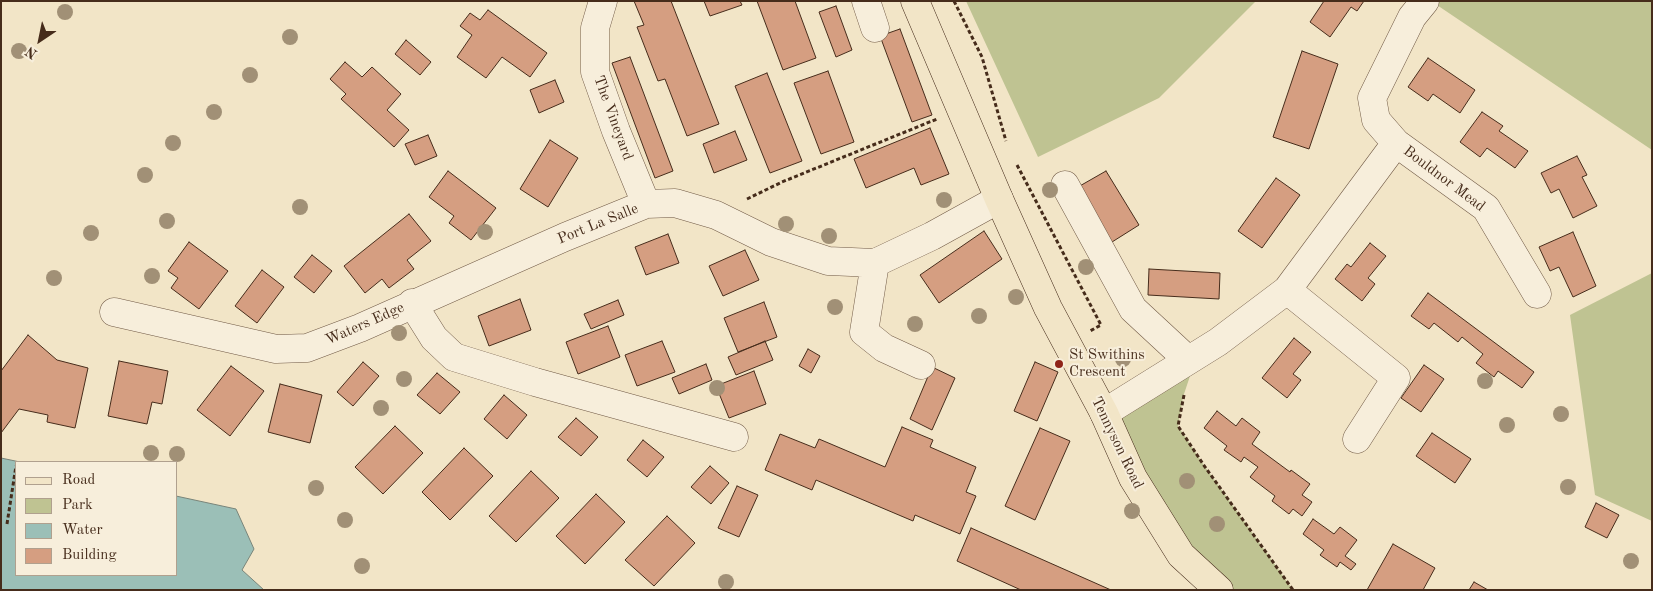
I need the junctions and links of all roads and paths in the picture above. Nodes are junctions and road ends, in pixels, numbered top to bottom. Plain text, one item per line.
1 (604, 1) edge
2 (866, 1) edge
3 (915, 1) edge
4 (954, 1) edge
5 (1425, 1) edge
6 (875, 28) dead end
7 (961, 110) junction
8 (1006, 142) dead end
9 (1396, 143) junction
10 (1014, 160) dead end
11 (1065, 185) dead end
12 (999, 199) junction
13 (646, 204) junction
14 (716, 215) junction
15 (875, 263) junction
16 (1287, 290) junction
17 (1537, 294) dead end
18 (412, 303) junction
19 (114, 312) dead end
20 (1067, 343) junction
21 (1192, 358) junction
22 (921, 365) dead end
23 (1104, 413) junction
24 (734, 438) dead end
25 (1357, 439) dead end
26 (15, 475) edge
27 (7, 524) dead end
28 (1219, 590) edge
29 (1293, 590) edge

1 - 13 street, The Vineyard
2 - 6 street
3 - 7 main road, Tennyson Road
4 - 8 path
5 - 9 street, Bouldnor Mead
7 - 12 main road, Tennyson Road
7 - 14 path
9 - 16 street, Bouldnor Mead
9 - 17 street, Bouldnor Mead
10 - 20 path
11 - 21 street
12 - 15 street, Port La Salle
12 - 20 main road, Tennyson Road
13 - 14 street, Port La Salle
13 - 18 street, Port La Salle
14 - 15 street, Port La Salle
15 - 22 street
16 - 21 street
16 - 25 street
18 - 19 street, Waters Edge
18 - 24 street, Waters Edge
20 - 23 main road, Tennyson Road
21 - 23 street
21 - 29 path
23 - 28 main road, Tennyson Road
26 - 27 path

